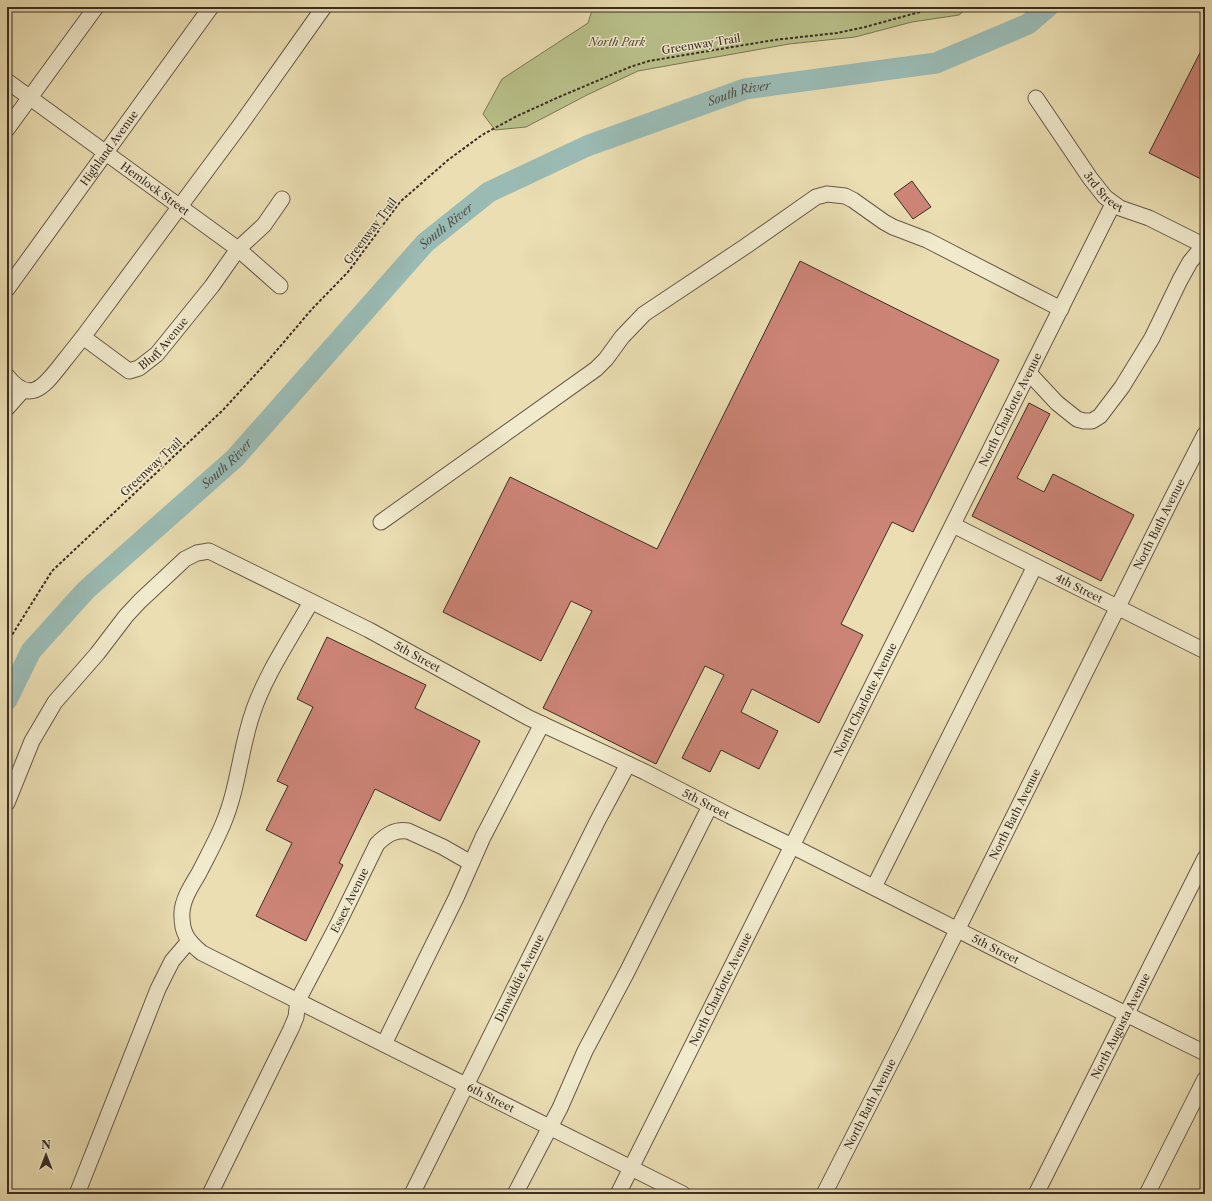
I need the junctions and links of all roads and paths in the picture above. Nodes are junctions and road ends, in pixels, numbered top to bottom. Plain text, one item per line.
1 (96, 7) edge
2 (211, 7) edge
3 (324, 7) edge
4 (938, 7) edge
5 (7, 81) edge
6 (30, 98) junction
7 (1036, 98) dead end
8 (7, 130) edge
9 (105, 152) junction
10 (282, 199) dead end
11 (1113, 204) junction
12 (180, 206) junction
13 (1205, 246) edge
14 (238, 249) junction
15 (280, 286) dead end
16 (7, 289) edge
17 (1061, 309) junction
18 (83, 337) junction
19 (1029, 374) junction
20 (7, 376) edge
21 (23, 390) junction
22 (7, 408) edge
23 (1205, 434) edge
24 (381, 522) dead end
25 (953, 525) junction
26 (1035, 566) junction
27 (311, 602) junction
28 (1118, 607) junction
29 (7, 643) edge
30 (1203, 645) edge
31 (542, 724) junction
32 (628, 764) junction
33 (7, 803) edge
34 (710, 806) junction
35 (792, 846) junction
36 (1205, 858) edge
37 (472, 863) junction
38 (874, 887) junction
39 (957, 929) junction
40 (189, 941) junction
41 (298, 1000) junction
42 (1126, 1014) junction
43 (384, 1044) junction
44 (1205, 1053) edge
45 (1205, 1079) edge
46 (466, 1085) junction
47 (550, 1127) junction
48 (631, 1168) junction
49 (76, 1194) edge
50 (210, 1194) edge
51 (412, 1194) edge
52 (515, 1194) edge
53 (618, 1194) edge
54 (683, 1194) edge
55 (824, 1194) edge
56 (1036, 1194) edge
57 (1148, 1194) edge

1 - 6 street
2 - 9 street, Highland Avenue
3 - 12 street
4 - 29 path, Greenway Trail
5 - 6 street, Hemlock Street
6 - 8 street
6 - 9 street, Hemlock Street
7 - 11 street, 3rd Street
9 - 12 street, Hemlock Street
9 - 16 street, Highland Avenue
10 - 14 street, Bluff Avenue
11 - 13 street, 3rd Street
11 - 17 street, North Charlotte Avenue
12 - 14 street, Hemlock Street
12 - 18 street
13 - 19 street
14 - 15 street, Hemlock Street
14 - 18 street, Bluff Avenue
17 - 19 street, North Charlotte Avenue
17 - 24 street
18 - 21 street
19 - 25 street, North Charlotte Avenue
20 - 21 street
21 - 22 street
23 - 28 street, North Bath Avenue
25 - 26 street, 4th Street
25 - 35 street, North Charlotte Avenue
26 - 28 street, 4th Street
26 - 38 street
27 - 31 street, 5th Street
27 - 33 street, 5th Street
27 - 40 street
28 - 30 street, 4th Street
28 - 39 street, North Bath Avenue
31 - 32 street, 5th Street
31 - 37 street
32 - 34 street, 5th Street
32 - 46 street, Dinwiddie Avenue
34 - 35 street, 5th Street
34 - 47 street
35 - 38 street, 5th Street
35 - 48 street, North Charlotte Avenue
36 - 42 street, North Augusta Avenue
37 - 41 street, Essex Avenue
37 - 43 street
38 - 39 street, 5th Street
39 - 42 street, 5th Street
39 - 55 street, North Bath Avenue
40 - 41 street, 6th Street
40 - 49 street
41 - 43 street, 6th Street
41 - 50 street, Essex Avenue
42 - 44 street, 5th Street
42 - 56 street, North Augusta Avenue
43 - 46 street, 6th Street
45 - 57 street
46 - 47 street, 6th Street
46 - 51 street, Dinwiddie Avenue
47 - 48 street, 6th Street
47 - 52 street
48 - 53 street, North Charlotte Avenue
48 - 54 street, 6th Street

